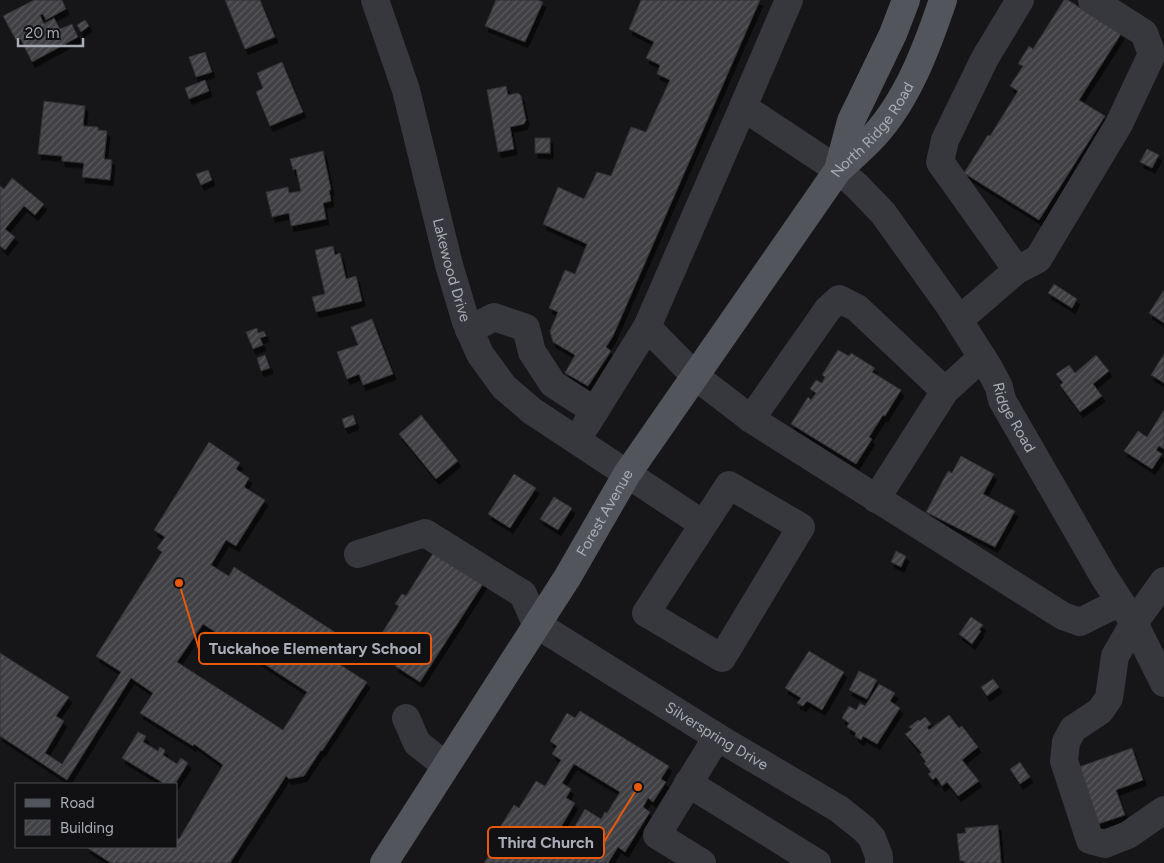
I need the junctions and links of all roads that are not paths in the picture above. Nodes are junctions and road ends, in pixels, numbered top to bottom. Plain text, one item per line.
1 (375, 0) edge
2 (788, 0) edge
3 (906, 0) edge
4 (943, 0) edge
5 (1020, 0) edge
6 (1092, 0) edge
7 (742, 107) junction
8 (838, 170) junction
9 (1017, 270) junction
10 (959, 320) junction
11 (647, 327) junction
12 (469, 330) junction
13 (982, 357) junction
14 (695, 376) junction
15 (945, 392) junction
16 (595, 411) junction
17 (751, 419) junction
18 (576, 441) junction
19 (627, 474) junction
20 (876, 499) junction
21 (703, 524) junction
22 (358, 554) dead end
23 (1164, 582) edge
24 (1127, 613) junction
25 (536, 624) junction
26 (1164, 683) edge
27 (406, 718) dead end
28 (717, 737) junction
29 (446, 766) junction
30 (688, 783) junction
31 (1164, 810) edge
32 (384, 863) edge
33 (702, 863) edge
34 (817, 863) edge
35 (879, 863) edge

1 - 12 street, Lakewood Drive
2 - 7 street
3 - 8 main road, North Ridge Road
4 - 8 main road, North Ridge Road
5 - 9 street
6 - 9 street
7 - 8 street, Ridge Road
7 - 11 street
8 - 10 street, Ridge Road
8 - 14 main road, Forest Avenue
9 - 10 street
10 - 13 street, Ridge Road
11 - 14 street
11 - 16 street
12 - 16 street
12 - 18 street, Lakewood Drive
13 - 15 street
13 - 24 street, Ridge Road
14 - 17 street
14 - 19 main road, Forest Avenue
15 - 17 street
15 - 20 street
16 - 18 street
17 - 20 street
18 - 19 street, Lakewood Drive
19 - 21 street, Lakewood Drive
19 - 25 main road, Forest Avenue
20 - 24 street
21 - 21 street
22 - 25 street
23 - 24 street
24 - 26 street, Ridge Road
24 - 31 street
25 - 28 street, Silverspring Drive
25 - 29 main road, Forest Avenue
27 - 29 street
28 - 30 street
28 - 35 street, Silverspring Drive
29 - 32 main road, Forest Avenue
30 - 33 street
30 - 34 street

